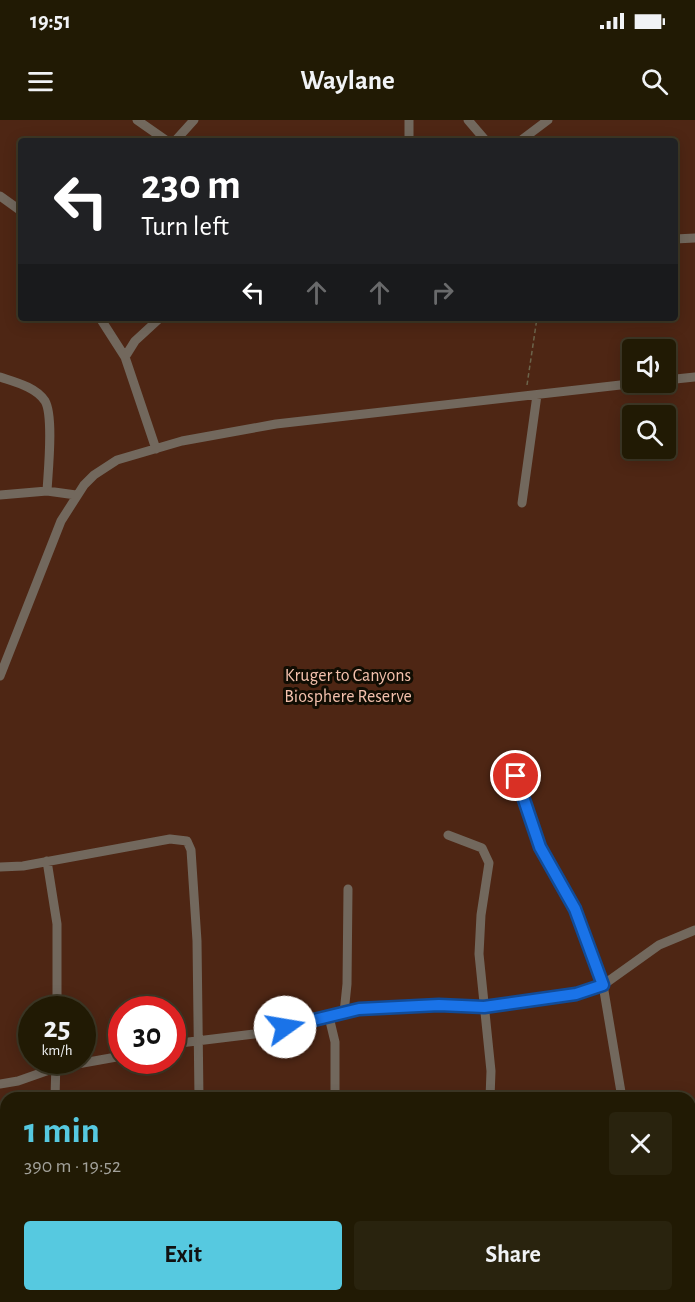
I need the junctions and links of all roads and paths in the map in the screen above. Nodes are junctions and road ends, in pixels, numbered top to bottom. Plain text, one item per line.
1 (137, 120) edge
2 (194, 120) edge
3 (409, 120) edge
4 (468, 120) edge
5 (548, 120) edge
6 (163, 138) edge
7 (178, 138) edge
8 (409, 138) edge
9 (483, 138) edge
10 (524, 138) edge
11 (0, 196) edge
12 (18, 209) edge
13 (695, 238) edge
14 (678, 239) edge
15 (102, 321) edge
16 (157, 321) edge
17 (537, 321) edge
18 (125, 357) junction
19 (0, 377) edge
20 (695, 377) edge
21 (676, 379) edge
22 (622, 385) edge
23 (537, 395) junction
24 (525, 396) junction
25 (156, 449) junction
26 (47, 490) junction
27 (0, 495) edge
28 (76, 495) junction
29 (522, 503) dead end
30 (0, 676) edge
31 (516, 776) dead end
32 (448, 835) dead end
33 (47, 861) junction
34 (0, 867) edge
35 (348, 889) dead end
36 (695, 930) edge
37 (603, 985) junction
38 (57, 996) edge
39 (484, 1007) junction
40 (344, 1013) junction
41 (329, 1017) junction
42 (198, 1040) junction
43 (186, 1042) edge
44 (34, 1074) edge
45 (56, 1074) edge
46 (0, 1084) edge
47 (55, 1092) edge
48 (199, 1092) edge
49 (335, 1092) edge
50 (490, 1092) edge
51 (621, 1092) edge

1 - 6 street
2 - 7 street
3 - 8 street
4 - 9 street
5 - 10 street
11 - 12 street
13 - 14 street
15 - 18 street
16 - 18 street
17 - 24 path
18 - 25 street
19 - 26 street
20 - 21 street
22 - 23 street
23 - 24 street
23 - 29 street
24 - 25 street
25 - 28 street
26 - 27 street
26 - 28 street
28 - 30 street
31 - 37 street
32 - 39 street
33 - 34 street
33 - 38 street
33 - 42 street
35 - 40 street
36 - 37 street
37 - 39 street
37 - 51 street
39 - 40 street
39 - 50 street
40 - 41 street
41 - 42 street
41 - 49 street
42 - 43 street
42 - 48 street
44 - 46 street
45 - 47 street

